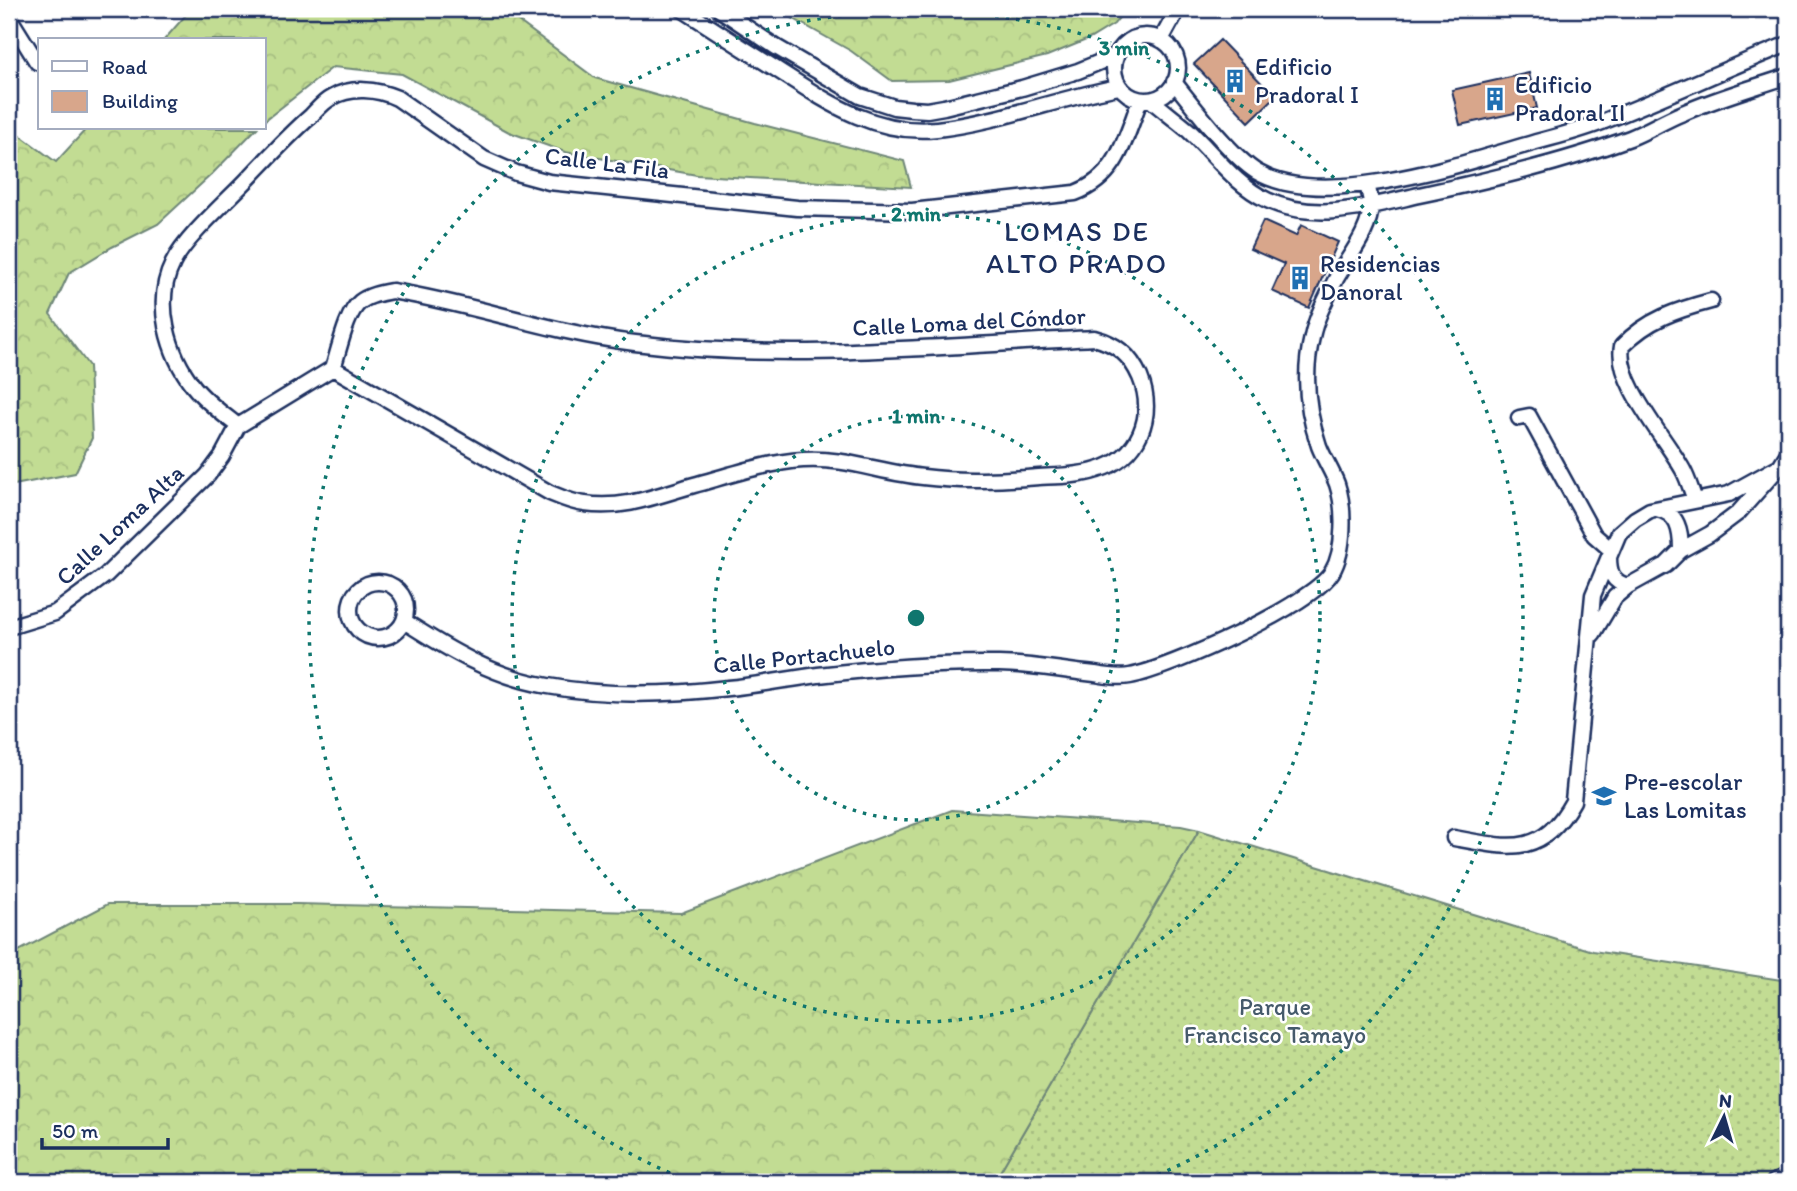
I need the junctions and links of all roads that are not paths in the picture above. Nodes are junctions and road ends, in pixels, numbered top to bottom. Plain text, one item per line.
1 (682, 9) edge
2 (719, 9) edge
3 (1178, 9) edge
4 (9, 17) edge
5 (1161, 40) junction
6 (1788, 44) edge
7 (1116, 55) junction
8 (38, 62) edge
9 (1788, 76) edge
10 (1174, 82) junction
11 (1119, 87) junction
12 (1145, 100) junction
13 (1367, 184) junction
14 (1371, 205) junction
15 (1712, 301) dead end
16 (333, 368) junction
17 (1519, 418) dead end
18 (238, 426) junction
19 (1788, 453) edge
20 (1780, 466) junction
21 (1695, 500) junction
22 (1657, 509) junction
23 (1610, 549) junction
24 (1681, 551) junction
25 (1628, 586) junction
26 (404, 621) dead end
27 (9, 627) edge
28 (1588, 645) junction
29 (1454, 838) dead end
30 (1788, 1176) edge
31 (1774, 1182) edge

1 - 11 street
2 - 7 street
3 - 5 street
4 - 8 street
5 - 7 street
5 - 10 street
6 - 13 street
7 - 11 street
9 - 14 street
10 - 12 street
10 - 13 street
11 - 12 street
12 - 14 street
12 - 18 street, Calle La Fila
13 - 14 street, Calle Portachuelo
14 - 26 street, Calle Portachuelo
15 - 21 street
16 - 16 street, Calle Loma del Cóndor
16 - 18 street
17 - 23 street
18 - 27 street, Calle Loma Alta
19 - 20 street
20 - 21 street
20 - 24 street
21 - 22 street
22 - 23 street
22 - 24 street
23 - 25 street
23 - 28 street
24 - 25 street
25 - 28 street
28 - 29 street
30 - 31 street

